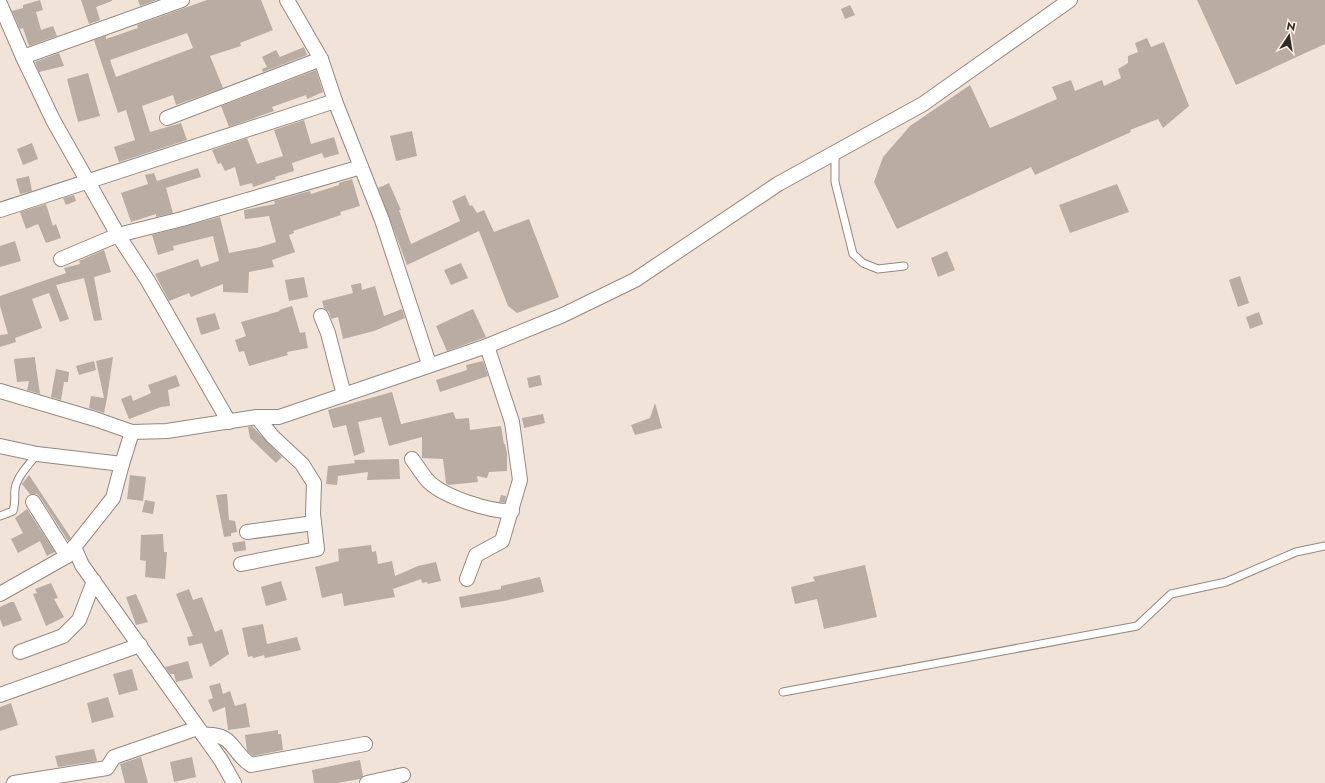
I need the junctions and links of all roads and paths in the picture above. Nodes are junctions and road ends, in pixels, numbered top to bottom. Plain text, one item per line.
1 (182, 0) edge
2 (287, 0) edge
3 (1070, 0) edge
4 (0, 4) edge
5 (23, 57) junction
6 (321, 59) junction
7 (335, 101) junction
8 (167, 118) dead end
9 (835, 153) junction
10 (361, 167) junction
11 (88, 181) junction
12 (0, 210) edge
13 (118, 235) junction
14 (61, 259) dead end
15 (904, 266) dead end
16 (321, 316) dead end
17 (488, 346) junction
18 (429, 364) junction
19 (0, 391) edge
20 (344, 396) junction
21 (257, 417) junction
22 (229, 422) junction
23 (132, 432) junction
24 (0, 446) edge
25 (37, 454) junction
26 (412, 460) dead end
27 (122, 464) junction
28 (33, 502) dead end
29 (512, 511) junction
30 (0, 516) edge
31 (314, 523) junction
32 (247, 532) dead end
33 (1325, 546) edge
34 (70, 551) junction
35 (241, 564) dead end
36 (467, 579) dead end
37 (94, 581) junction
38 (0, 594) edge
39 (140, 645) junction
40 (20, 652) dead end
41 (783, 692) dead end
42 (0, 695) edge
43 (201, 732) junction
44 (365, 744) dead end
45 (403, 775) dead end
46 (14, 783) edge
47 (234, 783) edge
48 (367, 783) edge

1 - 5 street
2 - 6 street
3 - 9 street
4 - 5 street
5 - 11 street
6 - 7 street
6 - 8 street
7 - 10 street
7 - 11 street
9 - 15 lane
9 - 17 street
10 - 13 street
10 - 18 street
11 - 12 street
11 - 13 street
13 - 14 street
13 - 22 street
16 - 20 street
17 - 18 street
17 - 29 street
18 - 20 street
19 - 23 street
20 - 21 street
21 - 22 street
21 - 31 street
22 - 23 street
23 - 27 street
24 - 25 street
25 - 27 street
25 - 30 lane
26 - 29 street
27 - 34 street
28 - 34 street
29 - 36 street
31 - 32 street
31 - 35 street
33 - 41 lane
34 - 37 street
34 - 38 street
37 - 39 street
37 - 40 street
39 - 42 street
39 - 43 street
43 - 44 street
43 - 46 street
43 - 47 street
45 - 48 street

